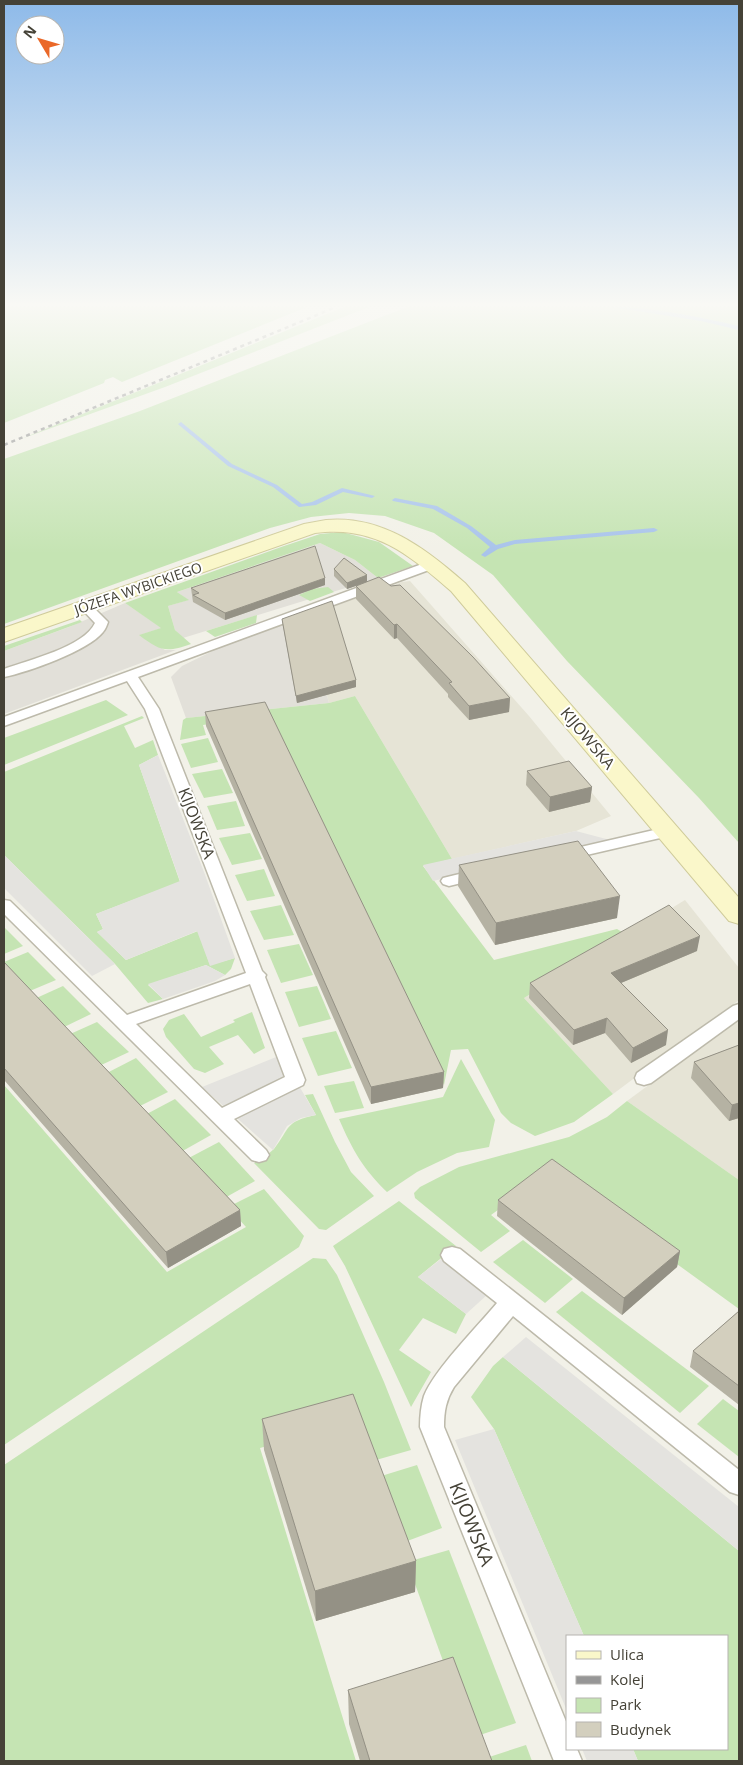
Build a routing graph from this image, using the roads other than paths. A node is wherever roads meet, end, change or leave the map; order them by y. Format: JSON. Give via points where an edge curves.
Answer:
{"nodes":[{"id":1,"x":272,"y":540,"type":"joint"},
{"id":2,"x":433,"y":564,"type":"junction"},
{"id":3,"x":85,"y":606,"type":"junction"},
{"id":4,"x":4,"y":635,"type":"edge"},
{"id":5,"x":4,"y":673,"type":"edge"},
{"id":6,"x":130,"y":675,"type":"junction"},
{"id":7,"x":4,"y":722,"type":"edge"},
{"id":8,"x":667,"y":832,"type":"junction"},
{"id":9,"x":554,"y":858,"type":"edge"},
{"id":10,"x":497,"y":870,"type":"edge"},
{"id":11,"x":449,"y":882,"type":"dead end"},
{"id":12,"x":4,"y":905,"type":"edge"},
{"id":13,"x":739,"y":915,"type":"edge"},
{"id":14,"x":257,"y":975,"type":"junction"},
{"id":15,"x":739,"y":1010,"type":"edge"},
{"id":16,"x":124,"y":1022,"type":"junction"},
{"id":17,"x":644,"y":1078,"type":"dead end"},
{"id":18,"x":220,"y":1117,"type":"junction"},
{"id":19,"x":259,"y":1155,"type":"dead end"},
{"id":20,"x":452,"y":1255,"type":"dead end"},
{"id":21,"x":511,"y":1302,"type":"junction"},
{"id":22,"x":739,"y":1484,"type":"edge"},
{"id":23,"x":568,"y":1761,"type":"edge"}],
"edges":[{"from":1,"to":2,"type":"street","name":"KIJOWSKA","via":[[310,528],[353,526],[386,536]]},
{"from":1,"to":3,"type":"street","name":"JÓZEFA WYBICKIEGO"},
{"from":2,"to":6,"type":"lane"},
{"from":2,"to":8,"type":"street","name":"KIJOWSKA","via":[[458,588]]},
{"from":3,"to":4,"type":"street","name":"JÓZEFA WYBICKIEGO"},
{"from":3,"to":5,"type":"lane","via":[[102,622],[102,628],[95,635],[64,651]]},
{"from":6,"to":7,"type":"lane"},
{"from":6,"to":14,"type":"lane","name":"KIJOWSKA","via":[[152,709]]},
{"from":8,"to":9,"type":"lane"},
{"from":8,"to":13,"type":"street","name":"KIJOWSKA"},
{"from":10,"to":11,"type":"lane"},
{"from":12,"to":16,"type":"lane"},
{"from":14,"to":16,"type":"lane"},
{"from":14,"to":18,"type":"lane","name":"KIJOWSKA","via":[[296,1080]]},
{"from":15,"to":17,"type":"lane"},
{"from":16,"to":18,"type":"lane"},
{"from":18,"to":19,"type":"lane"},
{"from":20,"to":21,"type":"lane"},
{"from":21,"to":22,"type":"lane"},
{"from":21,"to":23,"type":"lane","name":"KIJOWSKA","via":[[446,1380],[436,1396],[432,1427]]}]}
